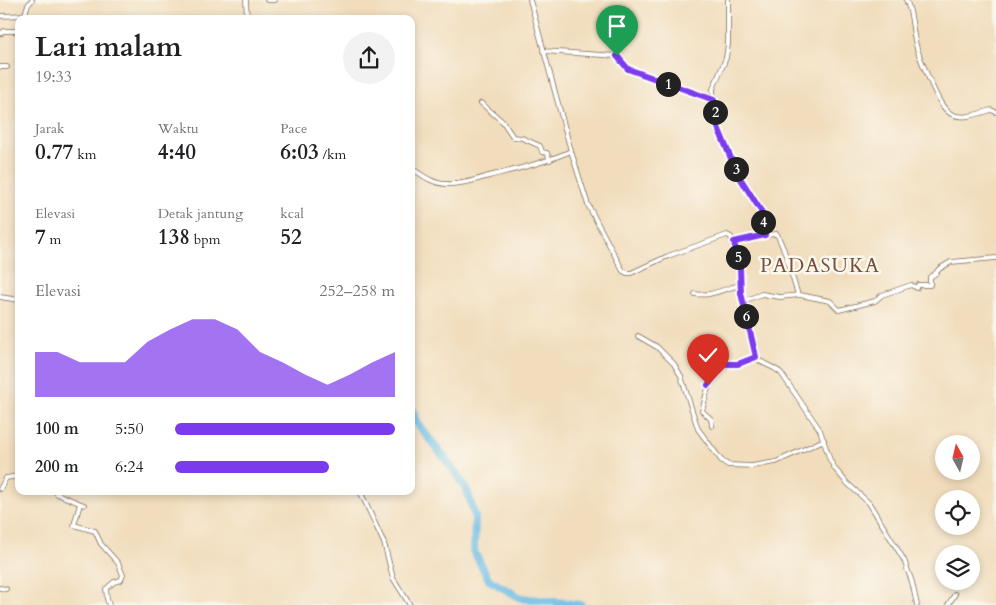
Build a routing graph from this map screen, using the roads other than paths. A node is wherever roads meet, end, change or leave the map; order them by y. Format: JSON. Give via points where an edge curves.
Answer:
{"nodes":[{"id":1,"x":32,"y":0,"type":"edge"},
{"id":2,"x":246,"y":0,"type":"edge"},
{"id":3,"x":267,"y":0,"type":"edge"},
{"id":4,"x":275,"y":0,"type":"edge"},
{"id":5,"x":530,"y":0,"type":"edge"},
{"id":6,"x":728,"y":0,"type":"edge"},
{"id":7,"x":906,"y":0,"type":"edge"},
{"id":8,"x":26,"y":15,"type":"edge"},
{"id":9,"x":247,"y":15,"type":"edge"},
{"id":10,"x":1,"y":16,"type":"edge"},
{"id":11,"x":15,"y":17,"type":"edge"},
{"id":12,"x":15,"y":31,"type":"edge"},
{"id":13,"x":0,"y":34,"type":"edge"},
{"id":14,"x":543,"y":50,"type":"junction"},
{"id":15,"x":7,"y":66,"type":"dead end"},
{"id":16,"x":0,"y":67,"type":"edge"},
{"id":17,"x":714,"y":100,"type":"junction"},
{"id":18,"x":480,"y":104,"type":"dead end"},
{"id":19,"x":996,"y":112,"type":"edge"},
{"id":20,"x":571,"y":152,"type":"junction"},
{"id":21,"x":550,"y":160,"type":"junction"},
{"id":22,"x":415,"y":170,"type":"edge"},
{"id":23,"x":765,"y":235,"type":"junction"},
{"id":24,"x":734,"y":242,"type":"junction"},
{"id":25,"x":996,"y":258,"type":"edge"},
{"id":26,"x":741,"y":285,"type":"junction"},
{"id":27,"x":695,"y":294,"type":"dead end"},
{"id":28,"x":798,"y":295,"type":"junction"},
{"id":29,"x":0,"y":296,"type":"edge"},
{"id":30,"x":15,"y":299,"type":"edge"},
{"id":31,"x":743,"y":301,"type":"junction"},
{"id":32,"x":638,"y":336,"type":"dead end"},
{"id":33,"x":756,"y":357,"type":"junction"},
{"id":34,"x":712,"y":426,"type":"dead end"},
{"id":35,"x":824,"y":440,"type":"junction"},
{"id":36,"x":15,"y":477,"type":"edge"},
{"id":37,"x":0,"y":489,"type":"edge"},
{"id":38,"x":60,"y":495,"type":"edge"},
{"id":39,"x":362,"y":495,"type":"edge"},
{"id":40,"x":0,"y":588,"type":"edge"},
{"id":41,"x":6,"y":588,"type":"dead end"},
{"id":42,"x":955,"y":594,"type":"dead end"},
{"id":43,"x":109,"y":605,"type":"edge"},
{"id":44,"x":410,"y":605,"type":"edge"},
{"id":45,"x":918,"y":605,"type":"edge"},
{"id":46,"x":948,"y":605,"type":"edge"}],
"edges":[{"from":1,"to":8,"type":"street"},
{"from":2,"to":9,"type":"street"},
{"from":3,"to":4,"type":"street"},
{"from":5,"to":14,"type":"street"},
{"from":6,"to":17,"type":"street","via":[[728,47],[713,86]]},
{"from":7,"to":19,"type":"street","via":[[916,46],[944,109],[958,116],[973,116],[991,110]]},
{"from":10,"to":11,"type":"street"},
{"from":12,"to":13,"type":"street"},
{"from":14,"to":17,"type":"street","via":[[617,56],[628,69]]},
{"from":14,"to":20,"type":"street"},
{"from":15,"to":16,"type":"street"},
{"from":17,"to":23,"type":"street","via":[[717,125],[737,173],[761,211]]},
{"from":18,"to":21,"type":"street","via":[[503,122],[514,137],[540,146]]},
{"from":20,"to":21,"type":"street"},
{"from":20,"to":24,"type":"street","via":[[588,205],[620,267],[627,273],[720,236],[729,235]]},
{"from":21,"to":22,"type":"street","via":[[447,184]]},
{"from":23,"to":24,"type":"street"},
{"from":23,"to":28,"type":"street","via":[[776,234],[779,237]]},
{"from":24,"to":26,"type":"street"},
{"from":25,"to":28,"type":"street","via":[[950,262],[930,277],[930,285],[911,285],[882,295],[875,301],[840,310],[830,301]]},
{"from":26,"to":27,"type":"street","via":[[713,294]]},
{"from":26,"to":31,"type":"street"},
{"from":28,"to":31,"type":"street","via":[[762,294]]},
{"from":29,"to":30,"type":"street"},
{"from":31,"to":33,"type":"street"},
{"from":32,"to":35,"type":"street","via":[[657,347],[674,364],[698,429],[728,465],[776,462]]},
{"from":33,"to":34,"type":"street","via":[[738,364],[724,364],[709,383],[702,411],[711,419]]},
{"from":33,"to":35,"type":"street","via":[[781,373]]},
{"from":35,"to":45,"type":"street","via":[[835,469],[869,503],[904,560]]},
{"from":36,"to":37,"type":"street","via":[[6,478]]},
{"from":38,"to":43,"type":"street","via":[[82,504],[74,523],[95,531],[101,544],[118,563],[124,577],[106,588]]},
{"from":39,"to":44,"type":"street","via":[[384,543],[393,578]]},
{"from":40,"to":41,"type":"street"},
{"from":42,"to":46,"type":"street"}]}
